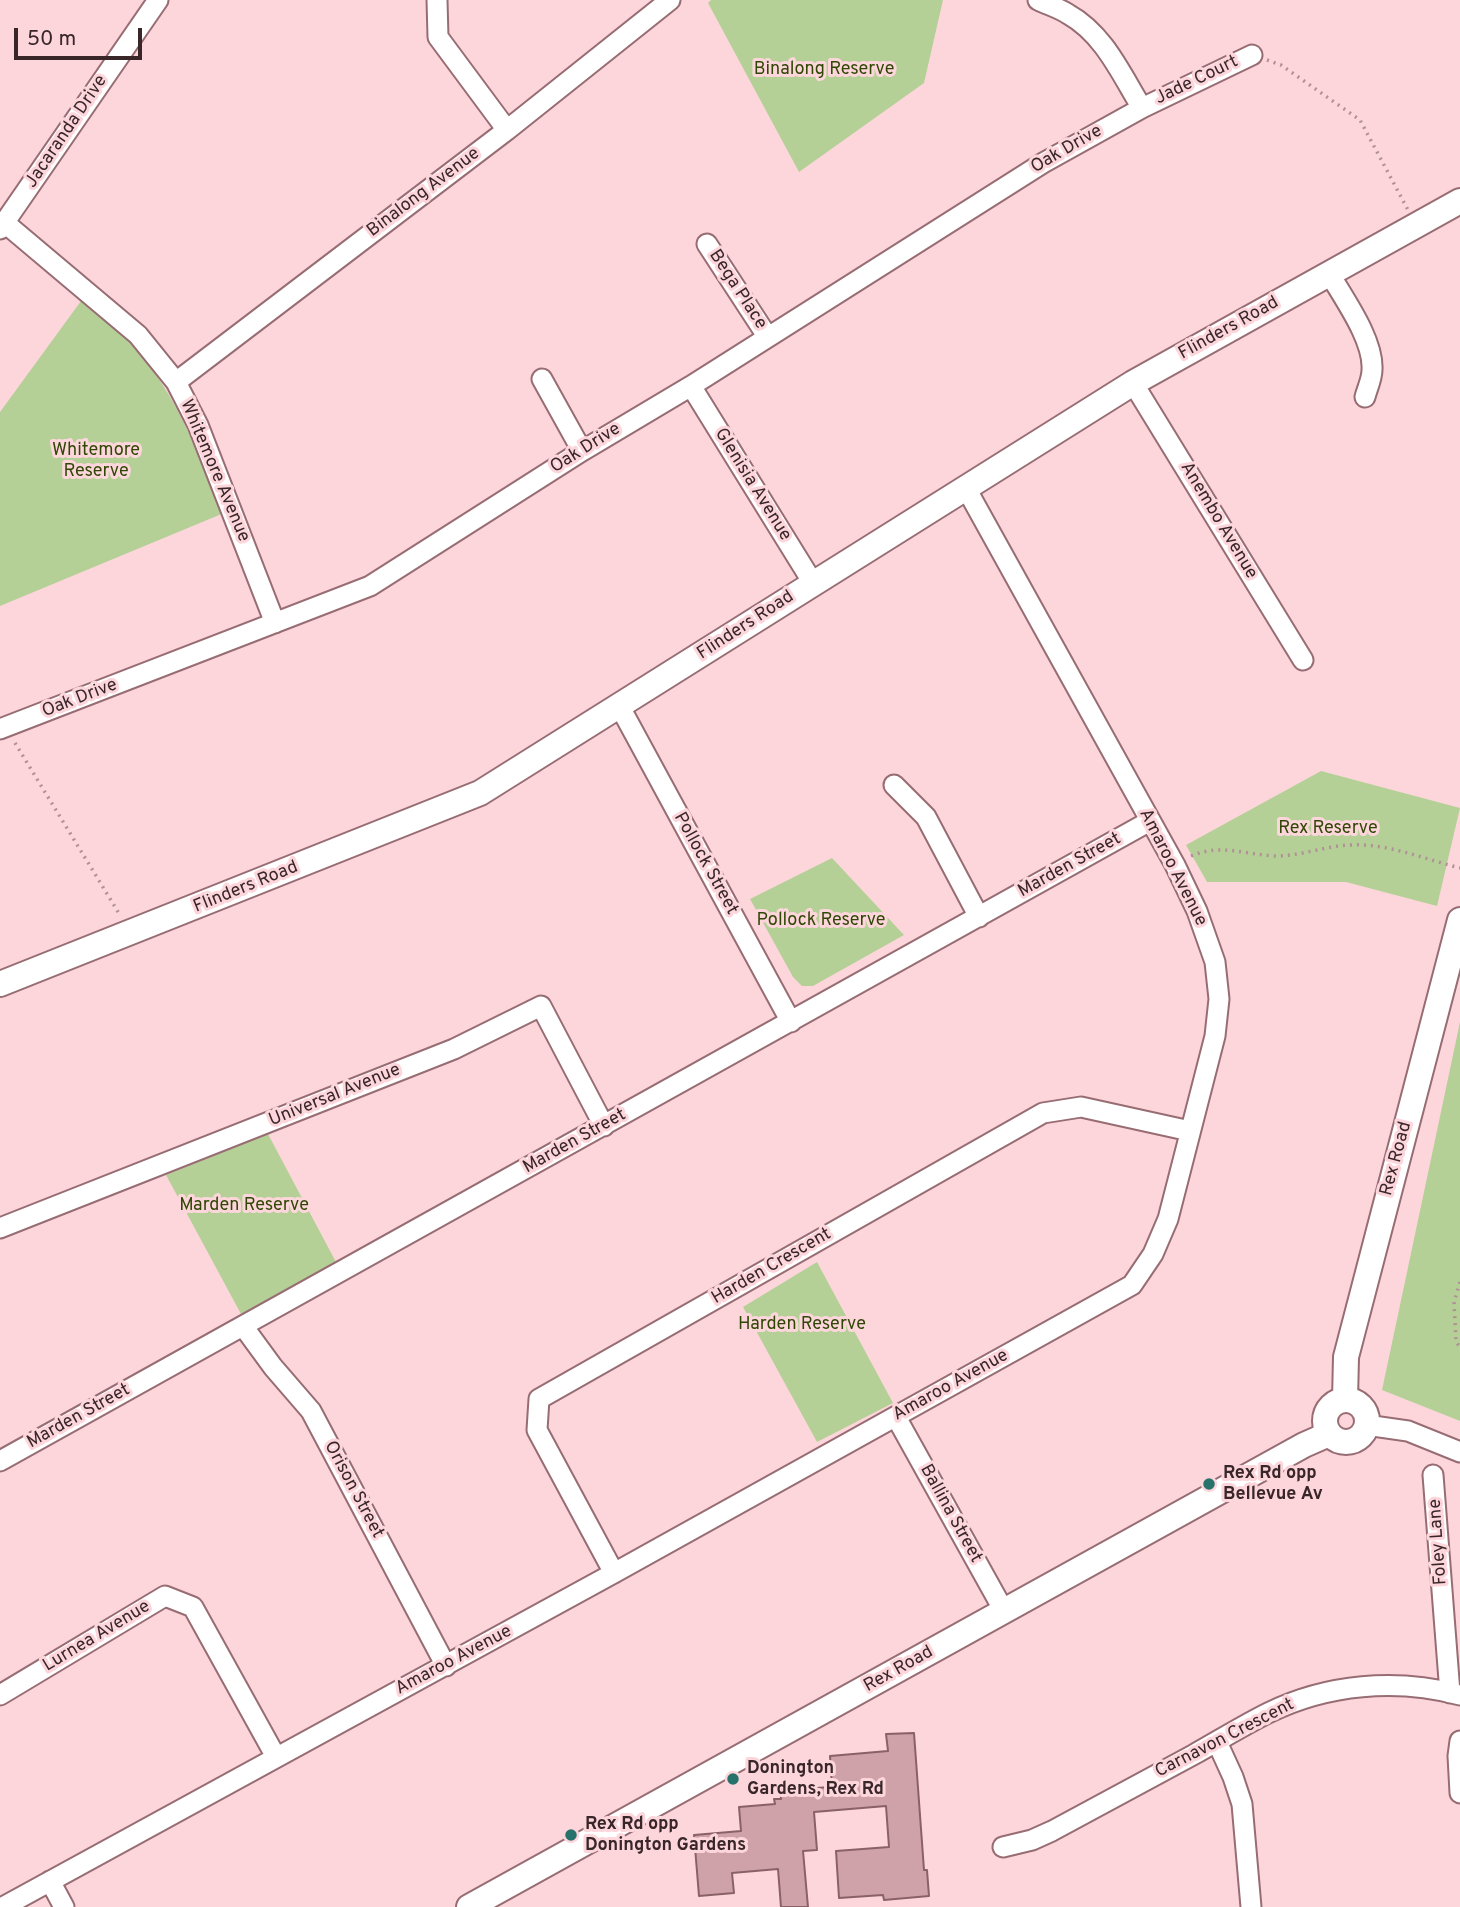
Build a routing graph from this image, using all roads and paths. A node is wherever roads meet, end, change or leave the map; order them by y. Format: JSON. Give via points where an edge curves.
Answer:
{"nodes":[{"id":1,"x":437,"y":0,"type":"edge"},
{"id":2,"x":670,"y":0,"type":"edge"},
{"id":3,"x":1038,"y":0,"type":"edge"},
{"id":4,"x":154,"y":1,"type":"edge"},
{"id":5,"x":1252,"y":55,"type":"joint"},
{"id":6,"x":1142,"y":108,"type":"junction"},
{"id":7,"x":507,"y":130,"type":"junction"},
{"id":8,"x":1460,"y":201,"type":"edge"},
{"id":9,"x":1416,"y":225,"type":"junction"},
{"id":10,"x":2,"y":226,"type":"edge"},
{"id":11,"x":707,"y":244,"type":"dead end"},
{"id":12,"x":1329,"y":273,"type":"junction"},
{"id":13,"x":766,"y":336,"type":"junction"},
{"id":14,"x":542,"y":379,"type":"dead end"},
{"id":15,"x":176,"y":382,"type":"junction"},
{"id":16,"x":1133,"y":383,"type":"junction"},
{"id":17,"x":691,"y":386,"type":"junction"},
{"id":18,"x":1364,"y":397,"type":"dead end"},
{"id":19,"x":582,"y":451,"type":"junction"},
{"id":20,"x":967,"y":489,"type":"junction"},
{"id":21,"x":813,"y":583,"type":"junction"},
{"id":22,"x":275,"y":623,"type":"junction"},
{"id":23,"x":1303,"y":660,"type":"dead end"},
{"id":24,"x":620,"y":707,"type":"junction"},
{"id":25,"x":6,"y":734,"type":"edge"},
{"id":26,"x":894,"y":785,"type":"dead end"},
{"id":27,"x":1150,"y":821,"type":"junction"},
{"id":28,"x":1183,"y":860,"type":"dead end"},
{"id":29,"x":1458,"y":867,"type":"edge"},
{"id":30,"x":979,"y":917,"type":"junction"},
{"id":31,"x":122,"y":918,"type":"dead end"},
{"id":32,"x":1460,"y":920,"type":"edge"},
{"id":33,"x":0,"y":984,"type":"edge"},
{"id":34,"x":791,"y":1022,"type":"junction"},
{"id":35,"x":604,"y":1126,"type":"junction"},
{"id":36,"x":1190,"y":1131,"type":"junction"},
{"id":37,"x":0,"y":1228,"type":"edge"},
{"id":38,"x":1460,"y":1282,"type":"edge"},
{"id":39,"x":243,"y":1326,"type":"junction"},
{"id":40,"x":1460,"y":1347,"type":"edge"},
{"id":41,"x":1345,"y":1400,"type":"junction"},
{"id":42,"x":896,"y":1417,"type":"junction"},
{"id":43,"x":1366,"y":1425,"type":"junction"},
{"id":44,"x":1329,"y":1434,"type":"junction"},
{"id":45,"x":1460,"y":1452,"type":"edge"},
{"id":46,"x":0,"y":1461,"type":"edge"},
{"id":47,"x":1433,"y":1475,"type":"dead end"},
{"id":48,"x":614,"y":1573,"type":"junction"},
{"id":49,"x":1004,"y":1611,"type":"junction"},
{"id":50,"x":446,"y":1666,"type":"junction"},
{"id":51,"x":1455,"y":1694,"type":"edge"},
{"id":52,"x":0,"y":1695,"type":"edge"},
{"id":53,"x":1460,"y":1741,"type":"edge"},
{"id":54,"x":1217,"y":1742,"type":"junction"},
{"id":55,"x":276,"y":1757,"type":"junction"},
{"id":56,"x":1460,"y":1793,"type":"edge"},
{"id":57,"x":1003,"y":1847,"type":"dead end"},
{"id":58,"x":50,"y":1881,"type":"junction"},
{"id":59,"x":3,"y":1907,"type":"edge"},
{"id":60,"x":64,"y":1907,"type":"edge"},
{"id":61,"x":469,"y":1907,"type":"edge"},
{"id":62,"x":1251,"y":1907,"type":"edge"}],
"edges":[{"from":1,"to":7,"type":"street","via":[[438,37]]},
{"from":2,"to":7,"type":"street","name":"Binalong Avenue"},
{"from":3,"to":6,"type":"street","via":[[1069,14],[1092,32]]},
{"from":4,"to":10,"type":"street","name":"Jacaranda Drive"},
{"from":5,"to":6,"type":"street","name":"Jade Court"},
{"from":5,"to":9,"type":"path","via":[[1281,65],[1360,120]]},
{"from":6,"to":13,"type":"street","name":"Oak Drive","via":[[1043,163]]},
{"from":7,"to":15,"type":"street","name":"Binalong Avenue"},
{"from":8,"to":9,"type":"street","name":"Flinders Road"},
{"from":9,"to":12,"type":"street","name":"Flinders Road"},
{"from":10,"to":15,"type":"street","name":"Whitemore Avenue","via":[[138,335]]},
{"from":11,"to":13,"type":"street","name":"Bega Place"},
{"from":12,"to":16,"type":"street","name":"Flinders Road"},
{"from":12,"to":18,"type":"street","via":[[1364,335],[1371,357],[1373,372]]},
{"from":13,"to":17,"type":"street","name":"Oak Drive"},
{"from":14,"to":19,"type":"street"},
{"from":15,"to":22,"type":"street","name":"Whitemore Avenue","via":[[198,425]]},
{"from":16,"to":20,"type":"street","name":"Flinders Road"},
{"from":16,"to":23,"type":"street","name":"Anembo Avenue"},
{"from":17,"to":19,"type":"street","name":"Oak Drive"},
{"from":17,"to":21,"type":"street","name":"Glenisia Avenue"},
{"from":19,"to":22,"type":"street","name":"Oak Drive","via":[[370,586]]},
{"from":20,"to":21,"type":"street","name":"Flinders Road"},
{"from":20,"to":27,"type":"street","name":"Amaroo Avenue"},
{"from":21,"to":24,"type":"street","name":"Flinders Road"},
{"from":22,"to":25,"type":"street","name":"Oak Drive"},
{"from":24,"to":33,"type":"street","name":"Flinders Road","via":[[480,793]]},
{"from":24,"to":34,"type":"street","name":"Pollock Street"},
{"from":25,"to":31,"type":"path"},
{"from":26,"to":30,"type":"street","via":[[926,817]]},
{"from":27,"to":30,"type":"street","name":"Marden Street"},
{"from":27,"to":36,"type":"street","name":"Amaroo Avenue","via":[[1197,911],[1215,962],[1219,999],[1215,1036]]},
{"from":28,"to":29,"type":"path","via":[[1217,850],[1289,856],[1370,845]]},
{"from":30,"to":34,"type":"street","name":"Marden Street"},
{"from":32,"to":41,"type":"street","name":"Rex Road","via":[[1346,1357]]},
{"from":34,"to":35,"type":"street","name":"Marden Street"},
{"from":35,"to":37,"type":"street","name":"Universal Avenue","via":[[541,1006],[454,1049]]},
{"from":35,"to":39,"type":"street","name":"Marden Street"},
{"from":36,"to":42,"type":"street","name":"Amaroo Avenue","via":[[1168,1219],[1153,1254],[1132,1284]]},
{"from":36,"to":48,"type":"street","name":"Harden Crescent","via":[[1081,1107],[1043,1113],[539,1399],[537,1430]]},
{"from":38,"to":40,"type":"path","via":[[1454,1302]]},
{"from":39,"to":46,"type":"street","name":"Marden Street"},
{"from":39,"to":50,"type":"street","name":"Orison Street","via":[[312,1410]]},
{"from":41,"to":43,"type":"street","via":[[1362,1407]]},
{"from":41,"to":44,"type":"street","via":[[1328,1409],[1324,1422]]},
{"from":42,"to":48,"type":"street","name":"Amaroo Avenue"},
{"from":42,"to":49,"type":"street","name":"Ballina Street"},
{"from":43,"to":44,"type":"street","via":[[1360,1436],[1348,1442]]},
{"from":43,"to":45,"type":"street","via":[[1408,1431]]},
{"from":44,"to":49,"type":"street","name":"Rex Road"},
{"from":47,"to":51,"type":"street","name":"Foley Lane"},
{"from":48,"to":50,"type":"street","name":"Amaroo Avenue"},
{"from":49,"to":61,"type":"street","name":"Rex Road"},
{"from":50,"to":55,"type":"street","name":"Amaroo Avenue"},
{"from":51,"to":54,"type":"street","name":"Carnavon Crescent","via":[[1405,1686],[1337,1690],[1289,1704]]},
{"from":52,"to":55,"type":"street","name":"Lurnea Avenue","via":[[165,1596],[193,1607]]},
{"from":53,"to":56,"type":"street"},
{"from":54,"to":57,"type":"street","name":"Carnavon Crescent","via":[[1052,1831]]},
{"from":54,"to":62,"type":"street","via":[[1242,1804]]},
{"from":55,"to":58,"type":"street","name":"Amaroo Avenue"},
{"from":58,"to":59,"type":"street","name":"Amaroo Avenue"},
{"from":58,"to":60,"type":"street"}]}
